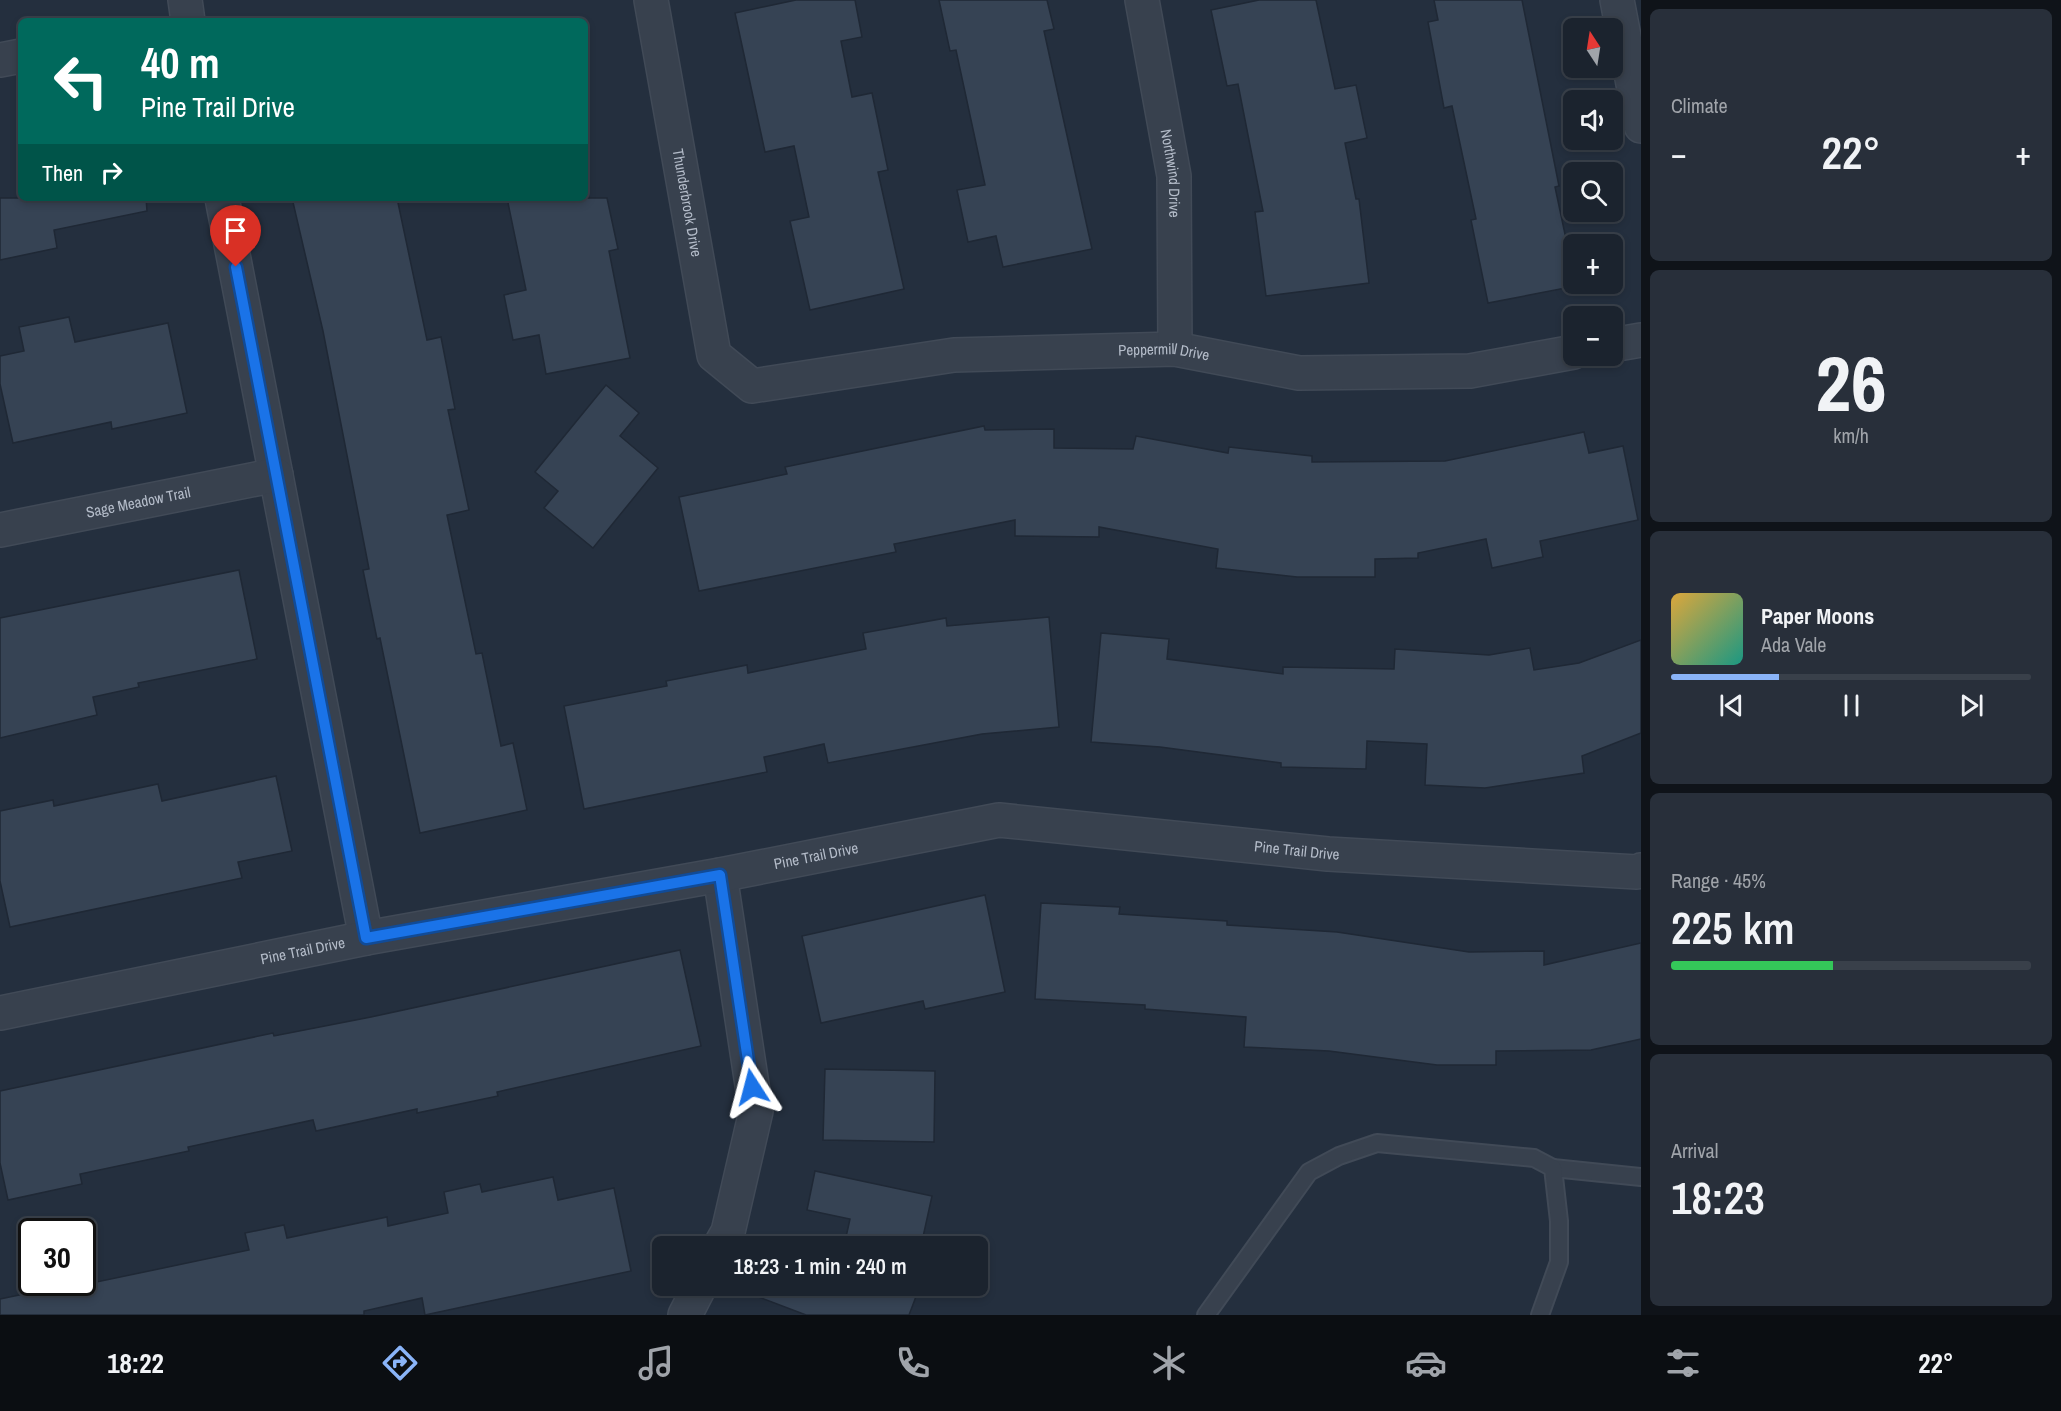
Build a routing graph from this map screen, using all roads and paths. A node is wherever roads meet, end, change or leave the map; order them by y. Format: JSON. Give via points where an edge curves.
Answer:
{"nodes":[{"id":1,"x":184,"y":0,"type":"edge"},
{"id":2,"x":651,"y":0,"type":"edge"},
{"id":3,"x":1142,"y":0,"type":"edge"},
{"id":4,"x":1617,"y":0,"type":"edge"},
{"id":5,"x":187,"y":18,"type":"edge"},
{"id":6,"x":18,"y":57,"type":"edge"},
{"id":7,"x":0,"y":60,"type":"edge"},
{"id":8,"x":1641,"y":126,"type":"edge"},
{"id":9,"x":223,"y":201,"type":"edge"},
{"id":10,"x":1641,"y":340,"type":"edge"},
{"id":11,"x":1623,"y":343,"type":"edge"},
{"id":12,"x":1175,"y":349,"type":"junction"},
{"id":13,"x":1563,"y":354,"type":"edge"},
{"id":14,"x":752,"y":386,"type":"joint"},
{"id":15,"x":276,"y":475,"type":"junction"},
{"id":16,"x":0,"y":530,"type":"edge"},
{"id":17,"x":1641,"y":870,"type":"edge"},
{"id":18,"x":720,"y":875,"type":"junction"},
{"id":19,"x":366,"y":938,"type":"junction"},
{"id":20,"x":0,"y":1013,"type":"edge"},
{"id":21,"x":1552,"y":1168,"type":"junction"},
{"id":22,"x":1641,"y":1177,"type":"edge"},
{"id":23,"x":726,"y":1236,"type":"edge"},
{"id":24,"x":695,"y":1296,"type":"edge"},
{"id":25,"x":685,"y":1315,"type":"edge"},
{"id":26,"x":1206,"y":1315,"type":"edge"},
{"id":27,"x":1540,"y":1315,"type":"edge"}],
"edges":[{"from":1,"to":5,"type":"street"},
{"from":2,"to":14,"type":"street","name":"Thunderbrook Drive","via":[[714,356]]},
{"from":3,"to":12,"type":"street","name":"Northwind Drive","via":[[1174,176]]},
{"from":4,"to":8,"type":"street"},
{"from":6,"to":7,"type":"street"},
{"from":9,"to":15,"type":"street"},
{"from":10,"to":11,"type":"street"},
{"from":12,"to":13,"type":"street","name":"Peppermill Drive","via":[[1299,373],[1470,371]]},
{"from":12,"to":14,"type":"street","name":"Peppermill Drive","via":[[954,356]]},
{"from":15,"to":16,"type":"street","name":"Sage Meadow Trail"},
{"from":15,"to":19,"type":"street"},
{"from":17,"to":18,"type":"street","name":"Pine Trail Drive","via":[[1328,854],[999,820]]},
{"from":18,"to":19,"type":"street","name":"Pine Trail Drive"},
{"from":18,"to":23,"type":"street","via":[[756,1111]]},
{"from":19,"to":20,"type":"street","name":"Pine Trail Drive"},
{"from":21,"to":22,"type":"lane"},
{"from":21,"to":26,"type":"lane","via":[[1534,1158],[1377,1143],[1339,1156],[1309,1172]]},
{"from":21,"to":27,"type":"lane","via":[[1559,1221],[1559,1262]]},
{"from":24,"to":25,"type":"street"}]}
